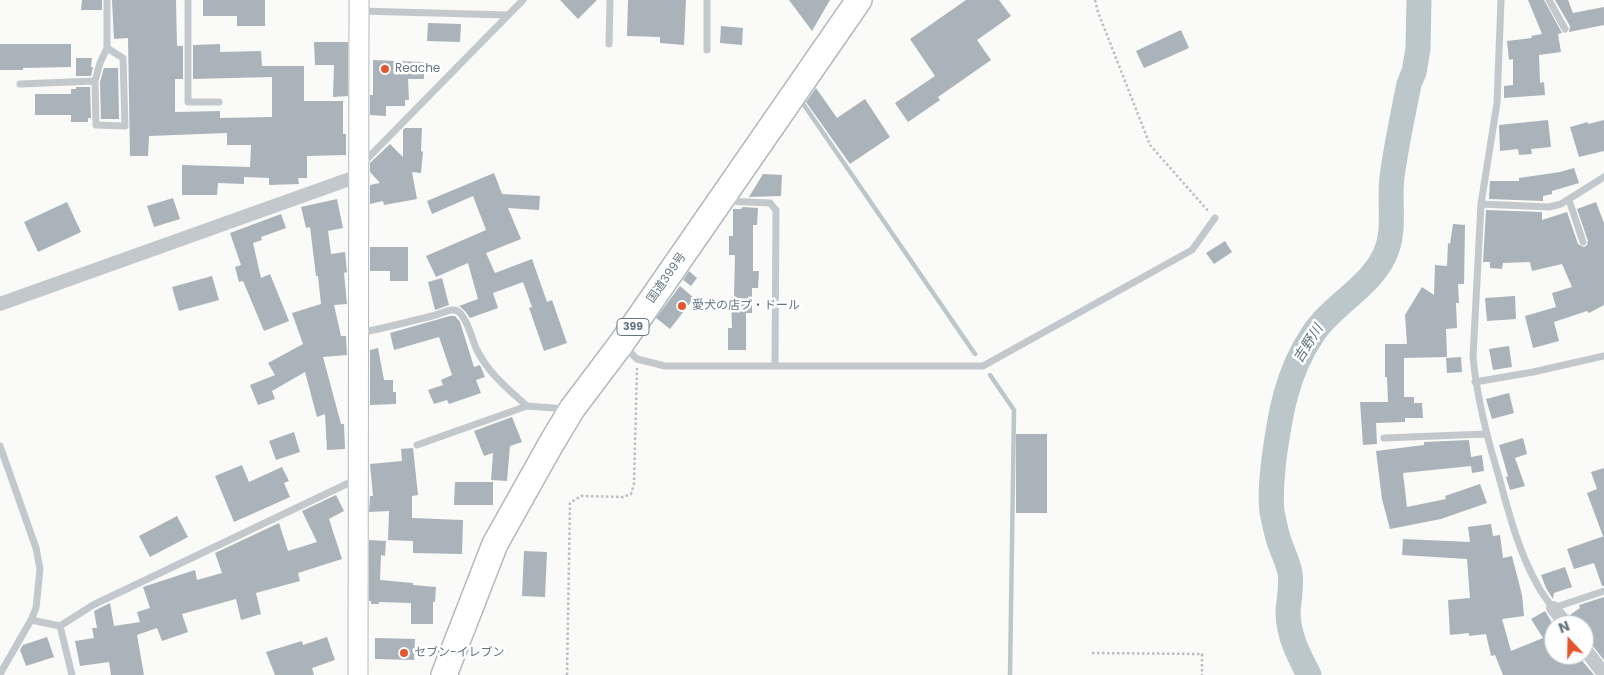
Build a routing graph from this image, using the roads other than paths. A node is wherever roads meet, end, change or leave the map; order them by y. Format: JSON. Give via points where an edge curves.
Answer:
{"nodes":[{"id":1,"x":108,"y":0,"type":"edge"},
{"id":2,"x":188,"y":0,"type":"edge"},
{"id":3,"x":523,"y":0,"type":"edge"},
{"id":4,"x":610,"y":0,"type":"edge"},
{"id":5,"x":707,"y":0,"type":"edge"},
{"id":6,"x":859,"y":0,"type":"edge"},
{"id":7,"x":1501,"y":0,"type":"edge"},
{"id":8,"x":1550,"y":0,"type":"edge"},
{"id":9,"x":359,"y":6,"type":"edge"},
{"id":10,"x":508,"y":15,"type":"junction"},
{"id":11,"x":1565,"y":29,"type":"dead end"},
{"id":12,"x":610,"y":44,"type":"dead end"},
{"id":13,"x":107,"y":48,"type":"junction"},
{"id":14,"x":707,"y":50,"type":"dead end"},
{"id":15,"x":95,"y":81,"type":"junction"},
{"id":16,"x":20,"y":84,"type":"dead end"},
{"id":17,"x":219,"y":102,"type":"dead end"},
{"id":18,"x":358,"y":172,"type":"junction"},
{"id":19,"x":1604,"y":177,"type":"edge"},
{"id":20,"x":1569,"y":200,"type":"junction"},
{"id":21,"x":720,"y":201,"type":"junction"},
{"id":22,"x":1481,"y":204,"type":"junction"},
{"id":23,"x":1215,"y":218,"type":"road end"},
{"id":24,"x":1583,"y":242,"type":"dead end"},
{"id":25,"x":0,"y":304,"type":"edge"},
{"id":26,"x":358,"y":334,"type":"junction"},
{"id":27,"x":629,"y":352,"type":"junction"},
{"id":28,"x":1604,"y":356,"type":"edge"},
{"id":29,"x":774,"y":366,"type":"junction"},
{"id":30,"x":1475,"y":382,"type":"junction"},
{"id":31,"x":527,"y":406,"type":"junction"},
{"id":32,"x":572,"y":409,"type":"junction"},
{"id":33,"x":1486,"y":434,"type":"junction"},
{"id":34,"x":1384,"y":438,"type":"dead end"},
{"id":35,"x":417,"y":445,"type":"dead end"},
{"id":36,"x":0,"y":446,"type":"edge"},
{"id":37,"x":357,"y":478,"type":"junction"},
{"id":38,"x":1604,"y":591,"type":"edge"},
{"id":39,"x":1554,"y":608,"type":"junction"},
{"id":40,"x":1559,"y":615,"type":"edge"},
{"id":41,"x":31,"y":620,"type":"junction"},
{"id":42,"x":60,"y":626,"type":"junction"},
{"id":43,"x":1594,"y":661,"type":"edge"},
{"id":44,"x":0,"y":674,"type":"edge"},
{"id":45,"x":1604,"y":674,"type":"edge"},
{"id":46,"x":72,"y":675,"type":"edge"},
{"id":47,"x":358,"y":675,"type":"edge"},
{"id":48,"x":444,"y":675,"type":"edge"}],
"edges":[{"from":1,"to":13,"type":"lane"},
{"from":2,"to":17,"type":"lane","via":[[188,102]]},
{"from":3,"to":10,"type":"lane"},
{"from":4,"to":12,"type":"lane"},
{"from":5,"to":14,"type":"lane"},
{"from":6,"to":21,"type":"highway","name":"国道399号","number":"399"},
{"from":7,"to":22,"type":"lane","via":[[1497,103]]},
{"from":8,"to":11,"type":"lane"},
{"from":9,"to":10,"type":"lane"},
{"from":9,"to":18,"type":"street"},
{"from":10,"to":18,"type":"lane"},
{"from":13,"to":15,"type":"lane"},
{"from":13,"to":15,"type":"lane","via":[[123,58],[125,126],[96,126]]},
{"from":15,"to":16,"type":"lane"},
{"from":18,"to":25,"type":"street"},
{"from":18,"to":26,"type":"street"},
{"from":19,"to":20,"type":"lane"},
{"from":20,"to":22,"type":"lane","via":[[1549,207]]},
{"from":20,"to":24,"type":"lane"},
{"from":21,"to":27,"type":"highway","name":"国道399号","number":"399"},
{"from":21,"to":29,"type":"lane","via":[[770,204],[776,210]]},
{"from":22,"to":30,"type":"lane","via":[[1472,357]]},
{"from":23,"to":29,"type":"lane","via":[[1192,250],[983,366]]},
{"from":26,"to":31,"type":"lane","via":[[459,311],[486,366]]},
{"from":26,"to":37,"type":"street"},
{"from":27,"to":29,"type":"lane","via":[[665,366]]},
{"from":27,"to":32,"type":"highway","name":"国道399号","number":"399"},
{"from":28,"to":30,"type":"lane"},
{"from":30,"to":33,"type":"lane"},
{"from":31,"to":32,"type":"lane"},
{"from":31,"to":35,"type":"lane"},
{"from":32,"to":48,"type":"highway","name":"国道399号","number":"399","via":[[495,544]]},
{"from":33,"to":34,"type":"lane"},
{"from":33,"to":39,"type":"lane","via":[[1521,548],[1538,587]]},
{"from":36,"to":41,"type":"lane","via":[[36,548],[40,570],[36,608]]},
{"from":37,"to":42,"type":"lane","via":[[93,605]]},
{"from":37,"to":47,"type":"street"},
{"from":38,"to":39,"type":"lane"},
{"from":39,"to":40,"type":"street"},
{"from":41,"to":42,"type":"lane"},
{"from":41,"to":44,"type":"lane"},
{"from":42,"to":46,"type":"lane"},
{"from":43,"to":45,"type":"street"}]}
